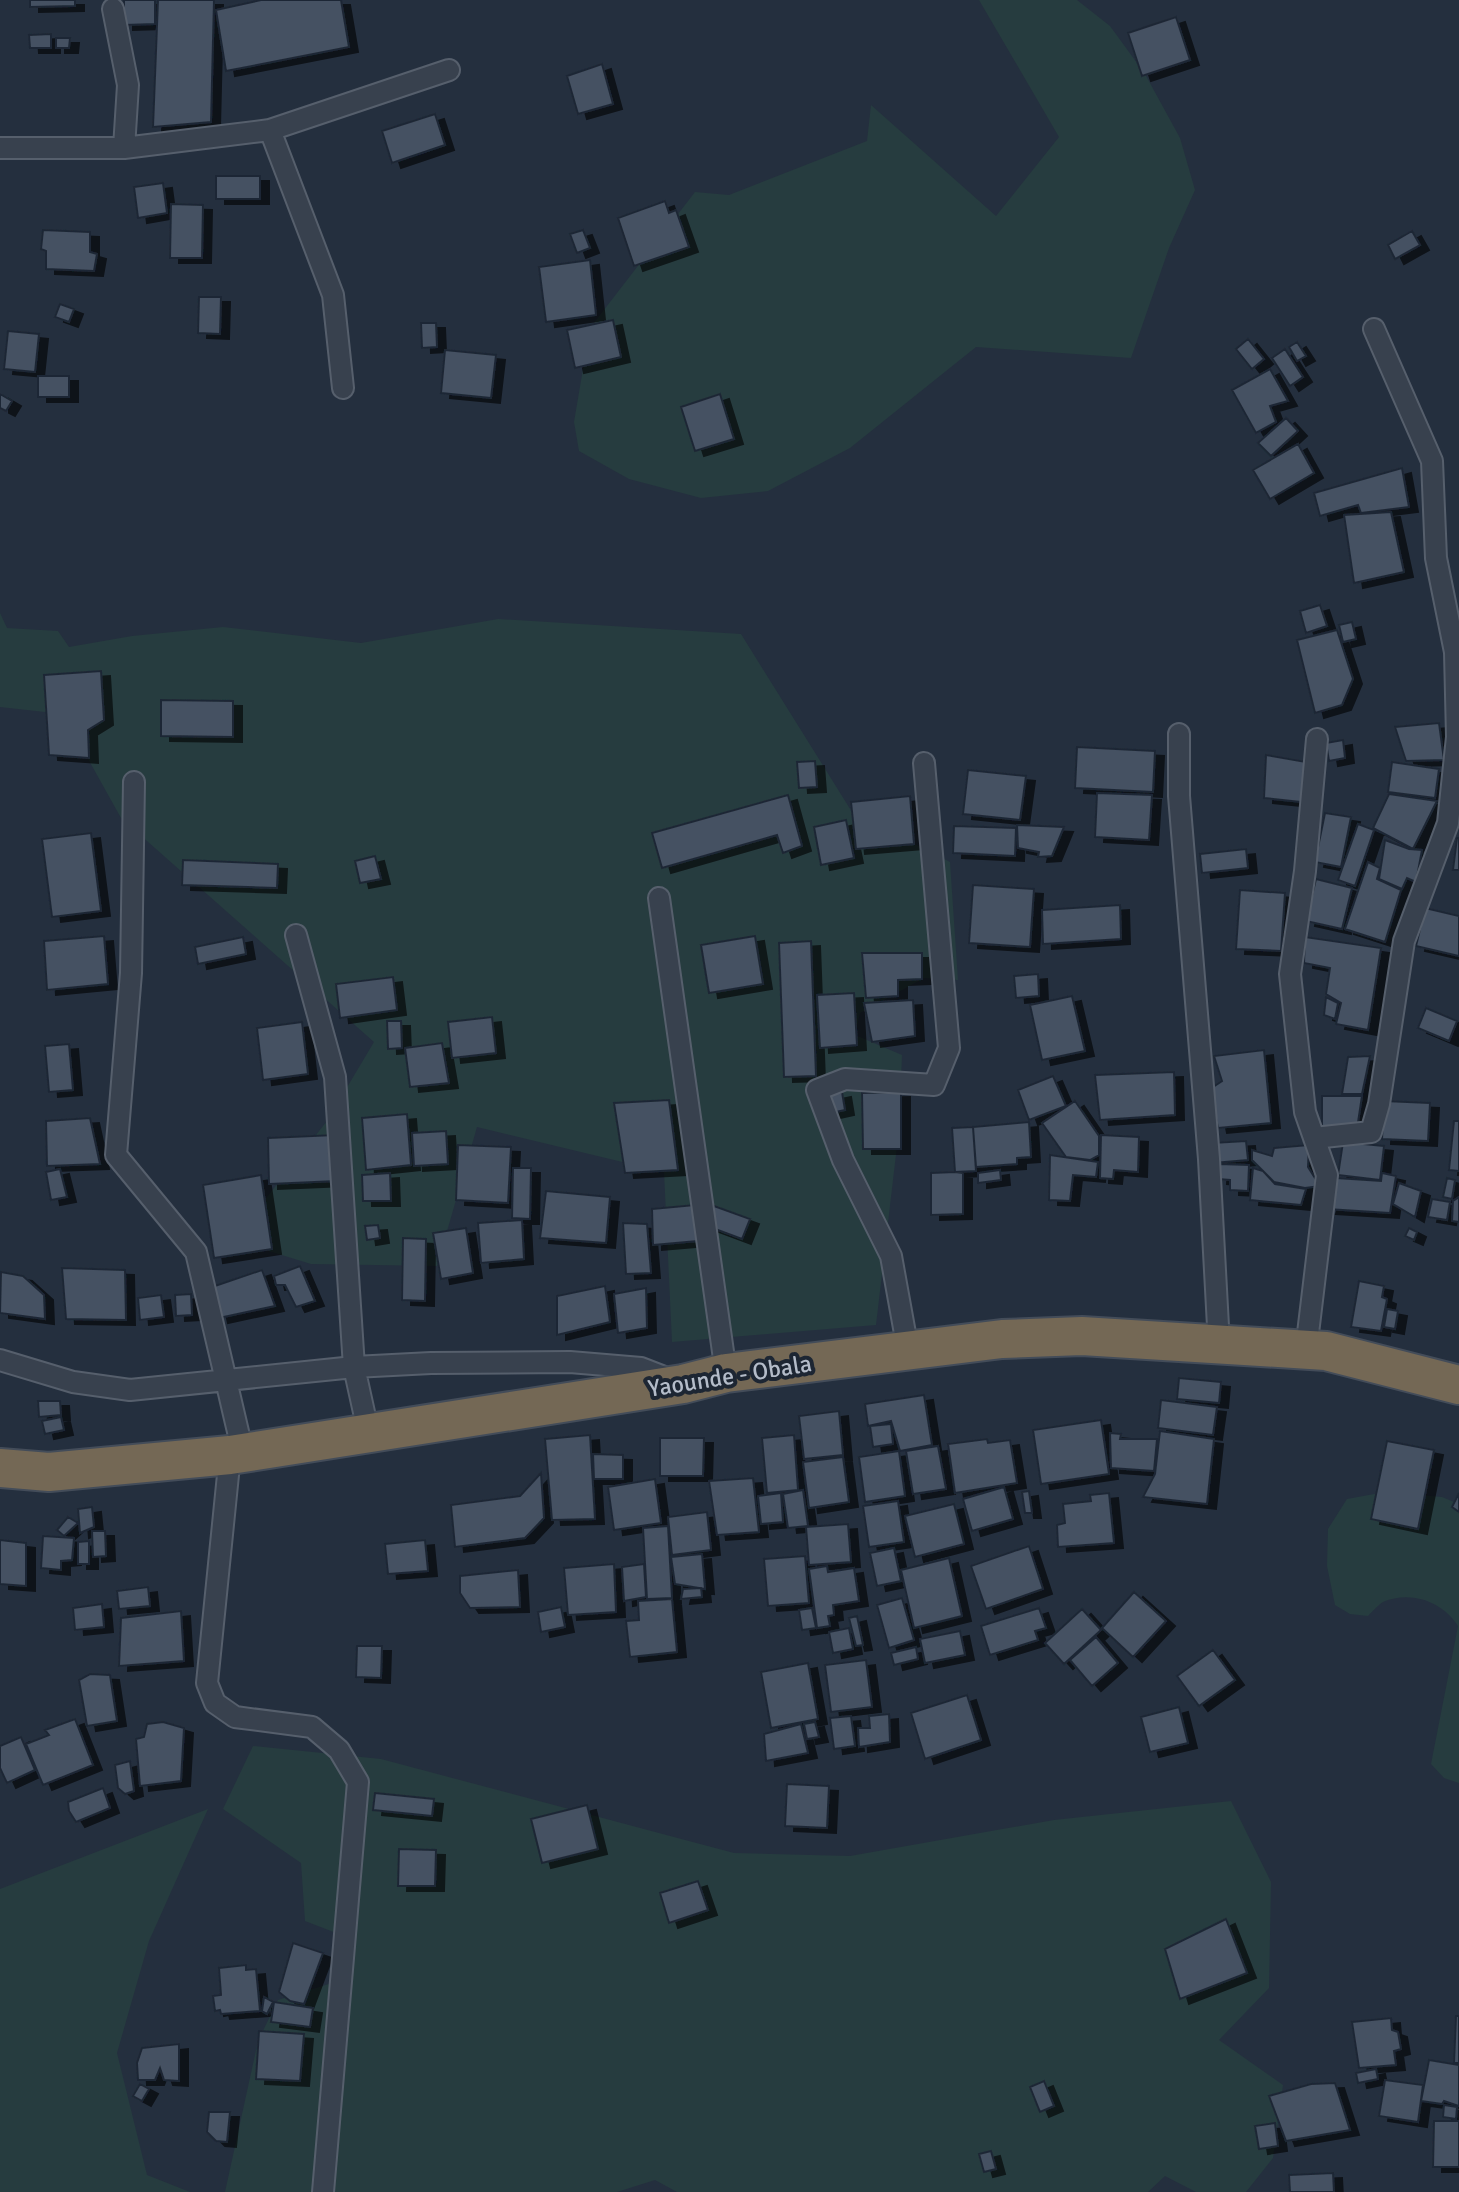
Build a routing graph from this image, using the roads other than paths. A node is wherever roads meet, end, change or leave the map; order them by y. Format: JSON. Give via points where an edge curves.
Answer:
{"nodes":[{"id":1,"x":113,"y":9,"type":"dead end"},
{"id":2,"x":449,"y":70,"type":"dead end"},
{"id":3,"x":270,"y":130,"type":"junction"},
{"id":4,"x":0,"y":148,"type":"edge"},
{"id":5,"x":124,"y":148,"type":"junction"},
{"id":6,"x":1374,"y":329,"type":"dead end"},
{"id":7,"x":343,"y":388,"type":"dead end"},
{"id":8,"x":1179,"y":734,"type":"dead end"},
{"id":9,"x":1317,"y":739,"type":"dead end"},
{"id":10,"x":924,"y":763,"type":"dead end"},
{"id":11,"x":134,"y":782,"type":"dead end"},
{"id":12,"x":659,"y":898,"type":"dead end"},
{"id":13,"x":296,"y":935,"type":"dead end"},
{"id":14,"x":1314,"y":1138,"type":"junction"},
{"id":15,"x":1219,"y":1345,"type":"junction"},
{"id":16,"x":908,"y":1350,"type":"junction"},
{"id":17,"x":1306,"y":1350,"type":"junction"},
{"id":18,"x":0,"y":1360,"type":"edge"},
{"id":19,"x":354,"y":1367,"type":"junction"},
{"id":20,"x":726,"y":1373,"type":"junction"},
{"id":21,"x":226,"y":1382,"type":"junction"},
{"id":22,"x":683,"y":1384,"type":"junction"},
{"id":23,"x":1459,"y":1385,"type":"edge"},
{"id":24,"x":369,"y":1435,"type":"junction"},
{"id":25,"x":236,"y":1454,"type":"junction"},
{"id":26,"x":9,"y":1474,"type":"edge"},
{"id":27,"x":323,"y":2192,"type":"edge"}],
"edges":[{"from":1,"to":5,"type":"street","via":[[128,85]]},
{"from":2,"to":3,"type":"street"},
{"from":3,"to":5,"type":"street"},
{"from":3,"to":7,"type":"street","via":[[333,295]]},
{"from":4,"to":5,"type":"street"},
{"from":6,"to":14,"type":"street","via":[[1432,461],[1436,558],[1455,652],[1457,737],[1448,823],[1404,941],[1371,1132]]},
{"from":8,"to":15,"type":"street","via":[[1179,796]]},
{"from":9,"to":14,"type":"street","via":[[1290,974],[1305,1112]]},
{"from":10,"to":16,"type":"street","via":[[949,1048],[934,1085],[845,1079],[817,1090],[843,1160],[891,1256]]},
{"from":11,"to":21,"type":"street","via":[[131,973],[116,1155],[196,1252]]},
{"from":12,"to":20,"type":"street"},
{"from":13,"to":19,"type":"street","via":[[335,1077]]},
{"from":14,"to":17,"type":"street","via":[[1327,1175]]},
{"from":15,"to":16,"type":"highway","name":"Yaounde - Obala","via":[[1082,1336]]},
{"from":15,"to":17,"type":"highway","name":"Yaounde - Obala"},
{"from":16,"to":20,"type":"highway","name":"Yaounde - Obala"},
{"from":17,"to":23,"type":"highway","name":"Yaounde - Obala"},
{"from":18,"to":21,"type":"street","via":[[73,1382],[130,1390]]},
{"from":19,"to":21,"type":"street"},
{"from":19,"to":22,"type":"street","via":[[570,1362],[641,1368]]},
{"from":19,"to":24,"type":"street"},
{"from":20,"to":22,"type":"highway","name":"Yaounde - Obala"},
{"from":21,"to":25,"type":"street"},
{"from":22,"to":24,"type":"highway","name":"Yaounde - Obala"},
{"from":24,"to":25,"type":"highway","name":"Yaounde - Obala"},
{"from":25,"to":26,"type":"highway","name":"Yaounde - Obala"},
{"from":25,"to":27,"type":"street","via":[[207,1683],[215,1703],[235,1717],[312,1727],[339,1750],[358,1782]]}]}
